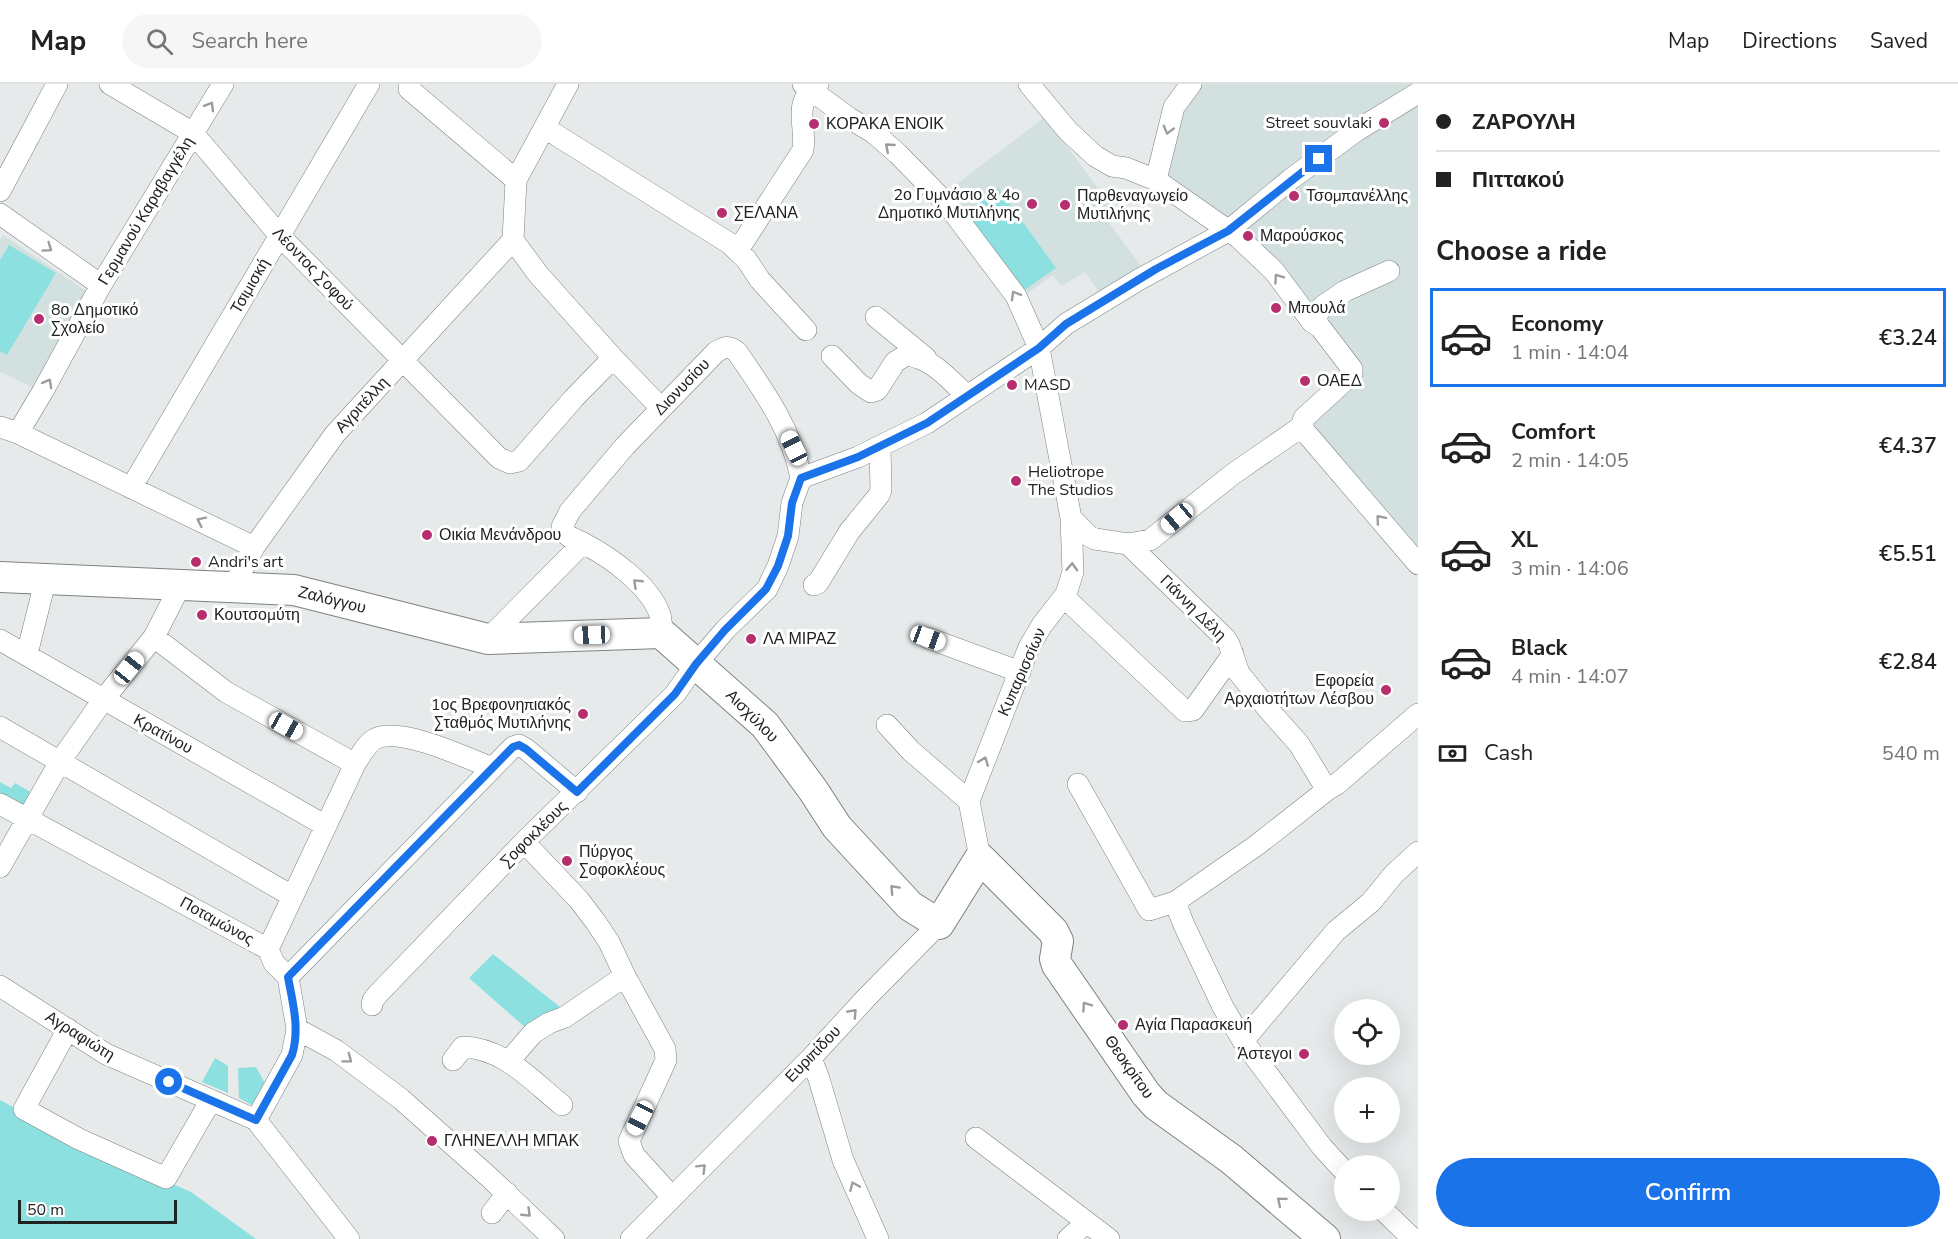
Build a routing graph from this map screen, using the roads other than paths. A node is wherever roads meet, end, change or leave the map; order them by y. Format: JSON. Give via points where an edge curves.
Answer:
{"nodes":[{"id":1,"x":57,"y":84,"type":"edge"},
{"id":2,"x":110,"y":84,"type":"edge"},
{"id":3,"x":223,"y":84,"type":"edge"},
{"id":4,"x":369,"y":84,"type":"edge"},
{"id":5,"x":410,"y":84,"type":"edge"},
{"id":6,"x":568,"y":84,"type":"edge"},
{"id":7,"x":1029,"y":84,"type":"edge"},
{"id":8,"x":1191,"y":84,"type":"edge"},
{"id":9,"x":810,"y":86,"type":"edge"},
{"id":10,"x":1418,"y":93,"type":"edge"},
{"id":11,"x":544,"y":128,"type":"junction"},
{"id":12,"x":194,"y":133,"type":"junction"},
{"id":13,"x":516,"y":180,"type":"junction"},
{"id":14,"x":1155,"y":180,"type":"junction"},
{"id":15,"x":0,"y":191,"type":"edge"},
{"id":16,"x":0,"y":214,"type":"edge"},
{"id":17,"x":1228,"y":231,"type":"junction"},
{"id":18,"x":280,"y":236,"type":"junction"},
{"id":19,"x":513,"y":240,"type":"junction"},
{"id":20,"x":738,"y":250,"type":"junction"},
{"id":21,"x":1389,"y":271,"type":"dead end"},
{"id":22,"x":101,"y":285,"type":"junction"},
{"id":23,"x":876,"y":317,"type":"dead end"},
{"id":24,"x":1312,"y":322,"type":"junction"},
{"id":25,"x":806,"y":330,"type":"dead end"},
{"id":26,"x":1039,"y":348,"type":"junction"},
{"id":27,"x":832,"y":356,"type":"dead end"},
{"id":28,"x":613,"y":358,"type":"junction"},
{"id":29,"x":402,"y":361,"type":"junction"},
{"id":30,"x":933,"y":364,"type":"junction"},
{"id":31,"x":967,"y":396,"type":"junction"},
{"id":32,"x":662,"y":408,"type":"junction"},
{"id":33,"x":1301,"y":427,"type":"junction"},
{"id":34,"x":9,"y":430,"type":"edge"},
{"id":35,"x":880,"y":447,"type":"junction"},
{"id":36,"x":801,"y":478,"type":"junction"},
{"id":37,"x":131,"y":488,"type":"junction"},
{"id":38,"x":1071,"y":518,"type":"junction"},
{"id":39,"x":583,"y":543,"type":"junction"},
{"id":40,"x":1128,"y":544,"type":"junction"},
{"id":41,"x":254,"y":547,"type":"junction"},
{"id":42,"x":1418,"y":564,"type":"edge"},
{"id":43,"x":0,"y":577,"type":"edge"},
{"id":44,"x":46,"y":578,"type":"junction"},
{"id":45,"x":814,"y":585,"type":"dead end"},
{"id":46,"x":180,"y":586,"type":"junction"},
{"id":47,"x":233,"y":587,"type":"junction"},
{"id":48,"x":1064,"y":597,"type":"junction"},
{"id":49,"x":661,"y":633,"type":"junction"},
{"id":50,"x":154,"y":637,"type":"junction"},
{"id":51,"x":928,"y":638,"type":"dead end"},
{"id":52,"x":488,"y":639,"type":"junction"},
{"id":53,"x":0,"y":640,"type":"edge"},
{"id":54,"x":27,"y":654,"type":"junction"},
{"id":55,"x":1233,"y":654,"type":"junction"},
{"id":56,"x":696,"y":664,"type":"junction"},
{"id":57,"x":1020,"y":672,"type":"junction"},
{"id":58,"x":103,"y":700,"type":"junction"},
{"id":59,"x":1418,"y":714,"type":"edge"},
{"id":60,"x":887,"y":725,"type":"dead end"},
{"id":61,"x":0,"y":727,"type":"edge"},
{"id":62,"x":61,"y":760,"type":"junction"},
{"id":63,"x":356,"y":765,"type":"junction"},
{"id":64,"x":492,"y":768,"type":"junction"},
{"id":65,"x":1078,"y":784,"type":"dead end"},
{"id":66,"x":1327,"y":790,"type":"junction"},
{"id":67,"x":577,"y":792,"type":"junction"},
{"id":68,"x":969,"y":801,"type":"junction"},
{"id":69,"x":0,"y":804,"type":"edge"},
{"id":70,"x":27,"y":818,"type":"junction"},
{"id":71,"x":326,"y":826,"type":"junction"},
{"id":72,"x":524,"y":842,"type":"junction"},
{"id":73,"x":1418,"y":852,"type":"edge"},
{"id":74,"x":981,"y":858,"type":"junction"},
{"id":75,"x":0,"y":867,"type":"edge"},
{"id":76,"x":292,"y":896,"type":"junction"},
{"id":77,"x":1175,"y":902,"type":"junction"},
{"id":78,"x":939,"y":924,"type":"junction"},
{"id":79,"x":268,"y":949,"type":"junction"},
{"id":80,"x":625,"y":976,"type":"junction"},
{"id":81,"x":288,"y":977,"type":"junction"},
{"id":82,"x":0,"y":986,"type":"edge"},
{"id":83,"x":372,"y":1005,"type":"dead end"},
{"id":84,"x":68,"y":1029,"type":"junction"},
{"id":85,"x":297,"y":1029,"type":"junction"},
{"id":86,"x":1243,"y":1041,"type":"junction"},
{"id":87,"x":811,"y":1058,"type":"junction"},
{"id":88,"x":453,"y":1060,"type":"dead end"},
{"id":89,"x":509,"y":1061,"type":"junction"},
{"id":90,"x":210,"y":1100,"type":"junction"},
{"id":91,"x":562,"y":1105,"type":"dead end"},
{"id":92,"x":256,"y":1120,"type":"junction"},
{"id":93,"x":976,"y":1138,"type":"dead end"},
{"id":94,"x":1334,"y":1161,"type":"edge"},
{"id":95,"x":507,"y":1193,"type":"junction"},
{"id":96,"x":672,"y":1197,"type":"junction"},
{"id":97,"x":492,"y":1213,"type":"dead end"},
{"id":98,"x":1394,"y":1221,"type":"edge"},
{"id":99,"x":1086,"y":1223,"type":"junction"},
{"id":100,"x":349,"y":1239,"type":"edge"},
{"id":101,"x":554,"y":1239,"type":"edge"},
{"id":102,"x":631,"y":1239,"type":"edge"},
{"id":103,"x":878,"y":1239,"type":"edge"},
{"id":104,"x":1068,"y":1239,"type":"edge"},
{"id":105,"x":1109,"y":1239,"type":"edge"},
{"id":106,"x":1325,"y":1239,"type":"edge"},
{"id":107,"x":1413,"y":1239,"type":"edge"}],
"edges":[{"from":1,"to":15,"type":"street"},
{"from":2,"to":12,"type":"street","name":"Λέοντος Σοφού"},
{"from":12,"to":3,"type":"street","name":"Γερμανού Καραβαγγέλη","one_way":true},
{"from":4,"to":18,"type":"street","name":"Τσιμισκή"},
{"from":5,"to":13,"type":"street","via":[[409,89]]},
{"from":6,"to":11,"type":"street"},
{"from":7,"to":14,"type":"street","via":[[1068,131],[1095,156]]},
{"from":8,"to":14,"type":"street","one_way":true,"via":[[1174,107]]},
{"from":9,"to":20,"type":"street","via":[[801,112],[803,150]]},
{"from":26,"to":9,"type":"street","name":"Κυπαρισσίων","one_way":true,"via":[[1016,296],[947,204],[874,133]]},
{"from":10,"to":17,"type":"street","via":[[1356,131]]},
{"from":11,"to":13,"type":"street"},
{"from":11,"to":20,"type":"street"},
{"from":12,"to":18,"type":"street","name":"Λέοντος Σοφού"},
{"from":12,"to":22,"type":"street","name":"Γερμανού Καραβαγγέλη"},
{"from":13,"to":19,"type":"street"},
{"from":14,"to":17,"type":"street"},
{"from":16,"to":22,"type":"street","one_way":true},
{"from":24,"to":17,"type":"street","one_way":true,"via":[[1274,271]]},
{"from":17,"to":26,"type":"street","via":[[1066,324]]},
{"from":18,"to":29,"type":"street","name":"Λέοντος Σοφού"},
{"from":18,"to":37,"type":"street","name":"Τσιμισκή"},
{"from":19,"to":28,"type":"street"},
{"from":19,"to":29,"type":"street","name":"Αγριτέλλη"},
{"from":20,"to":25,"type":"street"},
{"from":21,"to":24,"type":"street","via":[[1345,291],[1323,306]]},
{"from":34,"to":22,"type":"street","name":"Γερμανού Καραβαγγέλη","one_way":true,"via":[[43,392]]},
{"from":23,"to":30,"type":"street"},
{"from":24,"to":33,"type":"street","via":[[1320,327],[1353,373],[1304,418]]},
{"from":26,"to":31,"type":"street"},
{"from":26,"to":38,"type":"street","name":"Κυπαρισσίων"},
{"from":27,"to":30,"type":"street","via":[[871,392],[877,390],[902,356]]},
{"from":28,"to":29,"type":"street","name":"Λέοντος Σοφού","via":[[519,461],[510,463],[499,458]]},
{"from":28,"to":32,"type":"street"},
{"from":29,"to":41,"type":"street","name":"Αγριτέλλη","via":[[330,440]]},
{"from":30,"to":31,"type":"street"},
{"from":31,"to":35,"type":"street","via":[[927,423]]},
{"from":32,"to":36,"type":"street","name":"Διονυσίου","via":[[716,352],[725,347],[733,349],[775,407],[794,448]]},
{"from":32,"to":39,"type":"street","name":"Διονυσίου","via":[[625,446],[564,521],[564,533]]},
{"from":33,"to":40,"type":"street","via":[[1233,474],[1150,540]]},
{"from":42,"to":33,"type":"street","one_way":true},
{"from":34,"to":37,"type":"street"},
{"from":35,"to":36,"type":"street"},
{"from":35,"to":45,"type":"street","via":[[879,495]]},
{"from":36,"to":56,"type":"street","name":"Σοφοκλέους","via":[[792,503],[788,536],[766,589]]},
{"from":41,"to":37,"type":"street","one_way":true},
{"from":38,"to":40,"type":"street","via":[[1095,539]]},
{"from":48,"to":38,"type":"street","name":"Κυπαρισσίων","one_way":true,"via":[[1073,572]]},
{"from":49,"to":39,"type":"street","one_way":true,"via":[[661,619],[638,583]]},
{"from":39,"to":52,"type":"street"},
{"from":40,"to":55,"type":"street","name":"Γιάννη Δέλη","via":[[1225,638]]},
{"from":41,"to":47,"type":"street","name":"Αγριτέλλη"},
{"from":43,"to":44,"type":"street","name":"Ζαλόγγου"},
{"from":44,"to":46,"type":"street","name":"Ζαλόγγου"},
{"from":44,"to":54,"type":"street"},
{"from":46,"to":47,"type":"street","name":"Ζαλόγγου"},
{"from":46,"to":50,"type":"street"},
{"from":47,"to":52,"type":"street","name":"Ζαλόγγου","via":[[294,590]]},
{"from":48,"to":55,"type":"street","via":[[1185,711],[1192,710]]},
{"from":48,"to":57,"type":"street","name":"Κυπαρισσίων","via":[[1035,635]]},
{"from":49,"to":52,"type":"street","name":"Ζαλόγγου"},
{"from":49,"to":56,"type":"street","name":"Αισχύλου"},
{"from":50,"to":58,"type":"street"},
{"from":50,"to":63,"type":"street","via":[[226,692]]},
{"from":51,"to":57,"type":"street"},
{"from":53,"to":54,"type":"street","name":"Κρατίνου"},
{"from":54,"to":58,"type":"street","name":"Κρατίνου"},
{"from":55,"to":66,"type":"street","name":"Γιάννη Δέλη","via":[[1239,672],[1299,744]]},
{"from":56,"to":67,"type":"street","name":"Σοφοκλέους","via":[[675,694]]},
{"from":78,"to":56,"type":"street","name":"Αισχύλου","one_way":true,"via":[[905,901],[837,827],[765,725]]},
{"from":68,"to":57,"type":"street","name":"Κυπαρισσίων","one_way":true},
{"from":58,"to":62,"type":"street"},
{"from":58,"to":71,"type":"street","name":"Κρατίνου"},
{"from":59,"to":66,"type":"street"},
{"from":60,"to":68,"type":"street"},
{"from":61,"to":62,"type":"street"},
{"from":62,"to":70,"type":"street"},
{"from":62,"to":76,"type":"street"},
{"from":63,"to":64,"type":"street","via":[[373,740],[391,736],[436,746]]},
{"from":63,"to":71,"type":"street"},
{"from":64,"to":67,"type":"street","via":[[519,745]]},
{"from":64,"to":81,"type":"street"},
{"from":65,"to":77,"type":"street","via":[[1149,910]]},
{"from":66,"to":77,"type":"street"},
{"from":67,"to":72,"type":"street","name":"Σοφοκλέους"},
{"from":68,"to":74,"type":"street"},
{"from":69,"to":70,"type":"street","name":"Ποταμώνος"},
{"from":70,"to":75,"type":"street"},
{"from":70,"to":79,"type":"street","name":"Ποταμώνος"},
{"from":71,"to":76,"type":"street"},
{"from":72,"to":80,"type":"street","via":[[595,921]]},
{"from":72,"to":83,"type":"street","name":"Σοφοκλέους","via":[[378,994]]},
{"from":73,"to":86,"type":"street","via":[[1371,902],[1336,931]]},
{"from":74,"to":78,"type":"street","name":"Ευριπίδου"},
{"from":106,"to":74,"type":"street","name":"Θεοκρίτου","one_way":true,"via":[[1146,1094],[1057,965],[1058,941],[1053,931]]},
{"from":76,"to":79,"type":"street"},
{"from":77,"to":86,"type":"street","via":[[1223,1007]]},
{"from":87,"to":78,"type":"street","name":"Ευριπίδου","one_way":true},
{"from":79,"to":81,"type":"street","name":"Ποταμώνος","via":[[274,963]]},
{"from":80,"to":89,"type":"street","via":[[565,1017],[533,1033]]},
{"from":80,"to":96,"type":"street","via":[[665,1049],[666,1060],[629,1146]]},
{"from":81,"to":85,"type":"street","name":"Ποταμώνος"},
{"from":82,"to":84,"type":"street","name":"Αγραφιώτη"},
{"from":84,"to":90,"type":"street","name":"Αγραφιώτη","via":[[106,1054]]},
{"from":84,"to":90,"type":"street","via":[[24,1109],[79,1139],[166,1178]]},
{"from":85,"to":92,"type":"street","name":"Ποταμώνος","via":[[292,1055]]},
{"from":85,"to":95,"type":"street","one_way":true,"via":[[337,1051],[401,1099]]},
{"from":86,"to":94,"type":"street"},
{"from":96,"to":87,"type":"street","name":"Ευριπίδου","one_way":true},
{"from":103,"to":87,"type":"street","one_way":true,"via":[[843,1160]]},
{"from":88,"to":89,"type":"street","via":[[463,1047],[479,1047]]},
{"from":89,"to":91,"type":"street"},
{"from":90,"to":92,"type":"street","name":"Αγραφιώτη"},
{"from":92,"to":100,"type":"street","name":"Αγραφιώτη"},
{"from":93,"to":99,"type":"street"},
{"from":95,"to":97,"type":"street"},
{"from":95,"to":101,"type":"street","one_way":true},
{"from":96,"to":102,"type":"street","name":"Ευριπίδου"},
{"from":98,"to":107,"type":"street"},
{"from":99,"to":104,"type":"street"},
{"from":99,"to":105,"type":"street"}]}
